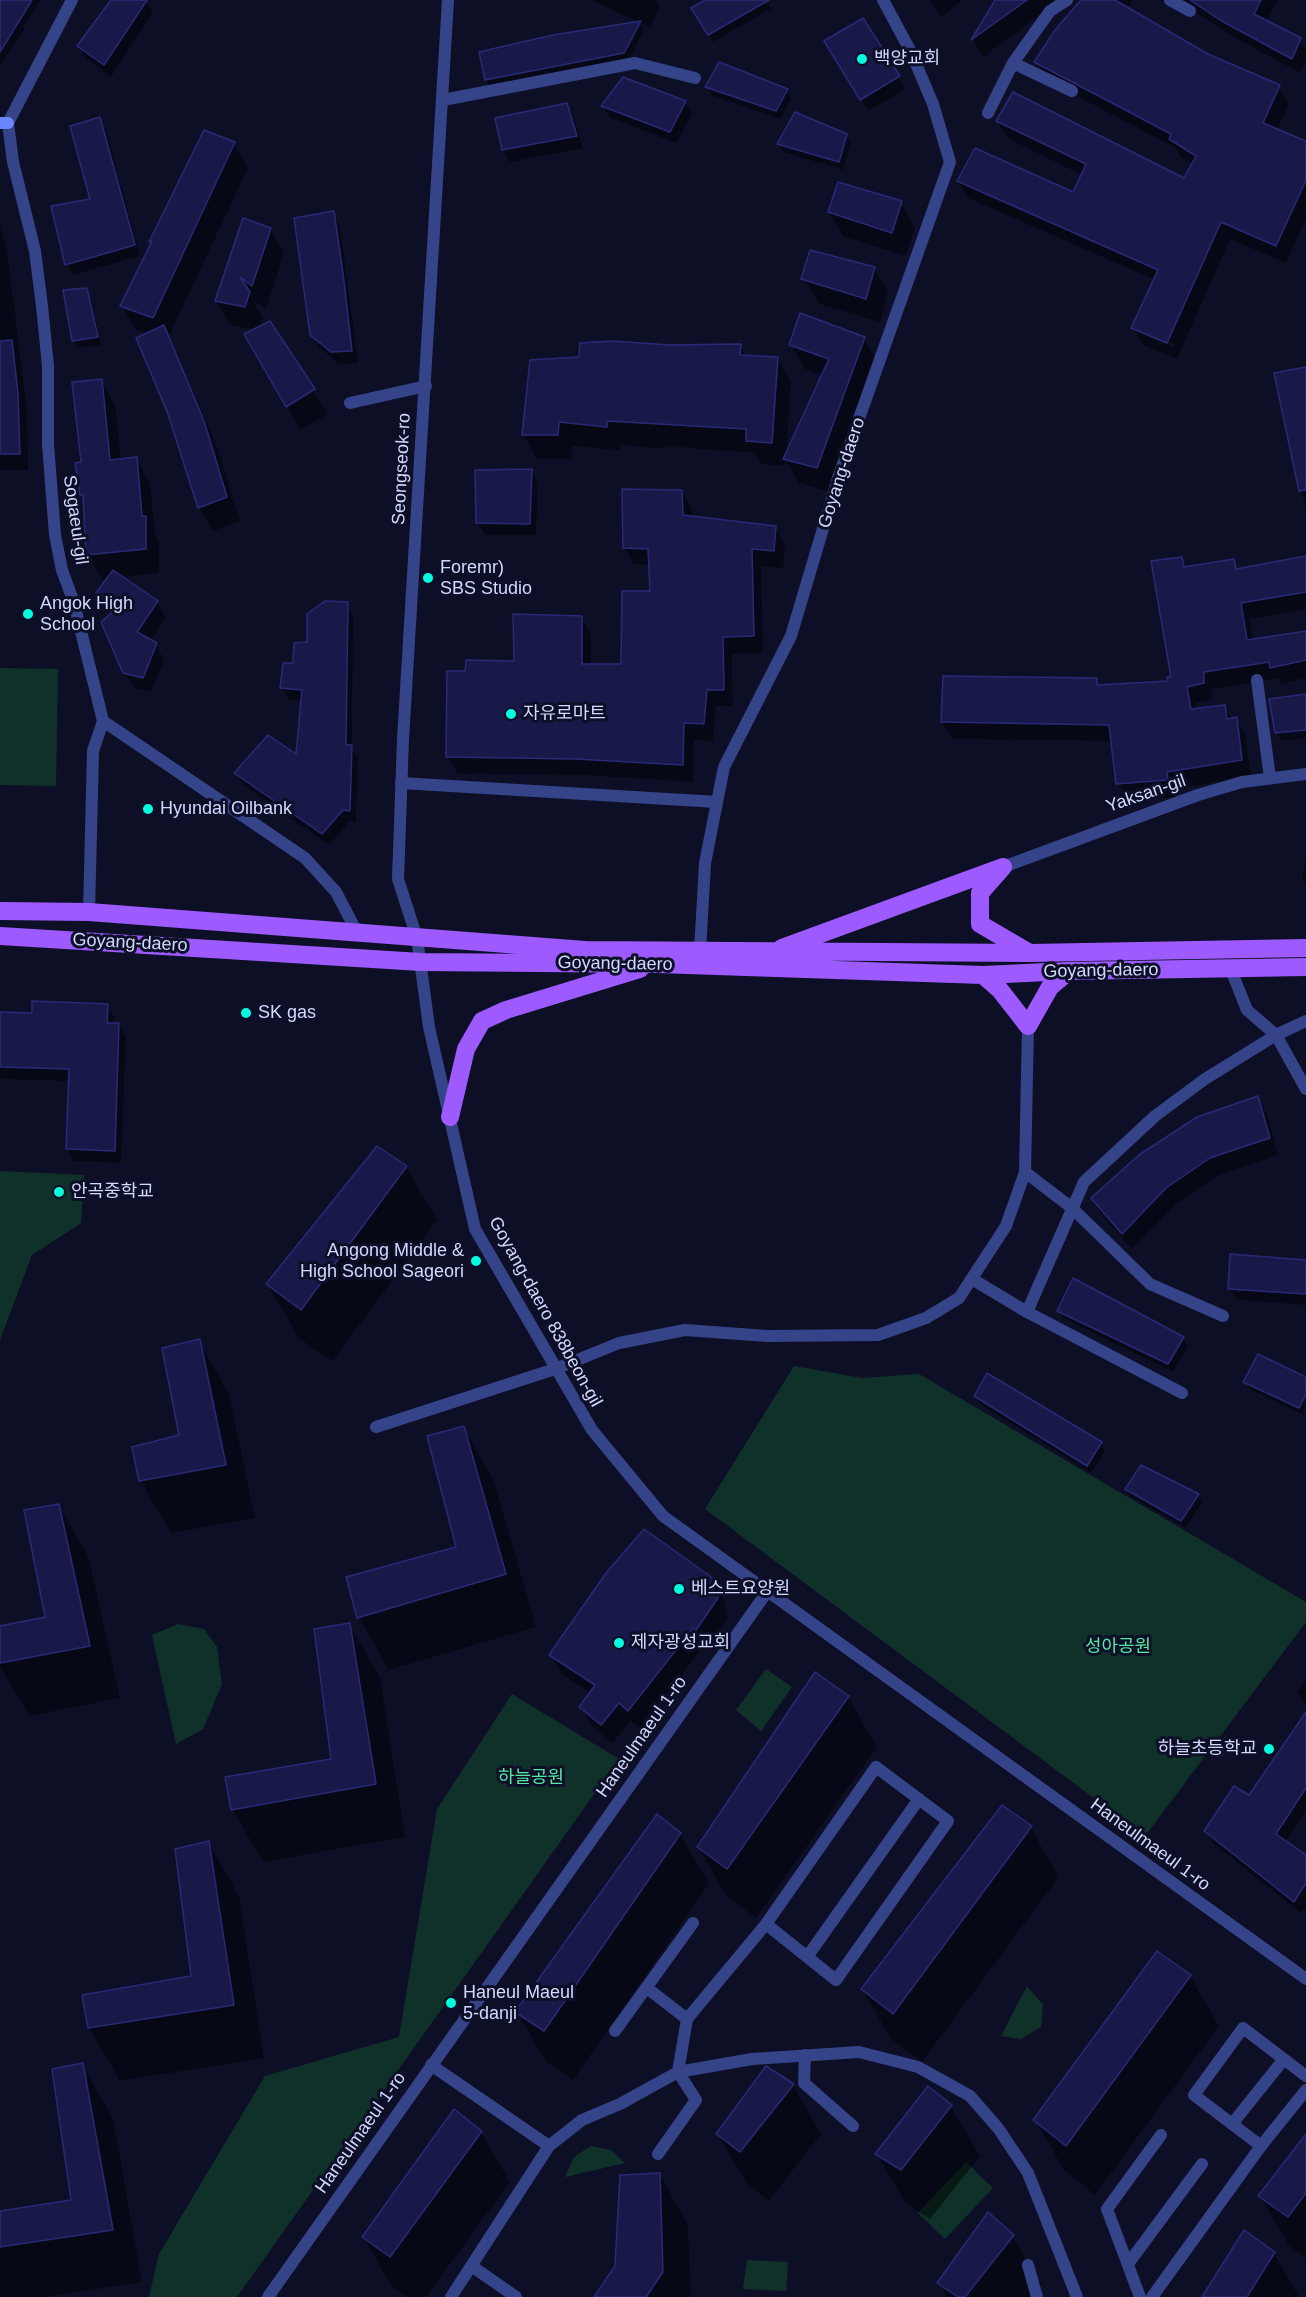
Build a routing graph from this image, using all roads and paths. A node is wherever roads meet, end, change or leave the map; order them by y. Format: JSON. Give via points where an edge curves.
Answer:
{"nodes":[{"id":1,"x":72,"y":0,"type":"edge"},
{"id":2,"x":448,"y":0,"type":"edge"},
{"id":3,"x":883,"y":0,"type":"edge"},
{"id":4,"x":1066,"y":0,"type":"edge"},
{"id":5,"x":1170,"y":0,"type":"edge"},
{"id":6,"x":1190,"y":11,"type":"dead end"},
{"id":7,"x":1013,"y":63,"type":"junction"},
{"id":8,"x":695,"y":78,"type":"dead end"},
{"id":9,"x":1072,"y":91,"type":"dead end"},
{"id":10,"x":443,"y":100,"type":"junction"},
{"id":11,"x":988,"y":113,"type":"dead end"},
{"id":12,"x":4,"y":123,"type":"edge"},
{"id":13,"x":426,"y":386,"type":"junction"},
{"id":14,"x":350,"y":403,"type":"dead end"},
{"id":15,"x":1257,"y":680,"type":"dead end"},
{"id":16,"x":103,"y":721,"type":"junction"},
{"id":17,"x":1306,"y":774,"type":"edge"},
{"id":18,"x":1270,"y":778,"type":"junction"},
{"id":19,"x":401,"y":783,"type":"junction"},
{"id":20,"x":717,"y":802,"type":"junction"},
{"id":21,"x":1003,"y":867,"type":"junction"},
{"id":22,"x":0,"y":911,"type":"edge"},
{"id":23,"x":90,"y":912,"type":"junction"},
{"id":24,"x":358,"y":934,"type":"junction"},
{"id":25,"x":0,"y":936,"type":"edge"},
{"id":26,"x":417,"y":938,"type":"junction"},
{"id":27,"x":1306,"y":948,"type":"edge"},
{"id":28,"x":700,"y":951,"type":"junction"},
{"id":29,"x":771,"y":952,"type":"junction"},
{"id":30,"x":1030,"y":953,"type":"junction"},
{"id":31,"x":421,"y":962,"type":"junction"},
{"id":32,"x":658,"y":964,"type":"junction"},
{"id":33,"x":1306,"y":967,"type":"edge"},
{"id":34,"x":1069,"y":970,"type":"junction"},
{"id":35,"x":1231,"y":970,"type":"junction"},
{"id":36,"x":983,"y":975,"type":"junction"},
{"id":37,"x":1306,"y":1021,"type":"edge"},
{"id":38,"x":1028,"y":1026,"type":"junction"},
{"id":39,"x":1276,"y":1035,"type":"junction"},
{"id":40,"x":1306,"y":1089,"type":"edge"},
{"id":41,"x":450,"y":1117,"type":"junction"},
{"id":42,"x":1025,"y":1172,"type":"junction"},
{"id":43,"x":1072,"y":1209,"type":"junction"},
{"id":44,"x":972,"y":1279,"type":"junction"},
{"id":45,"x":1027,"y":1312,"type":"junction"},
{"id":46,"x":1223,"y":1316,"type":"dead end"},
{"id":47,"x":555,"y":1369,"type":"junction"},
{"id":48,"x":1182,"y":1393,"type":"dead end"},
{"id":49,"x":376,"y":1427,"type":"dead end"},
{"id":50,"x":767,"y":1592,"type":"junction"},
{"id":51,"x":919,"y":1799,"type":"junction"},
{"id":52,"x":693,"y":1923,"type":"dead end"},
{"id":53,"x":766,"y":1924,"type":"junction"},
{"id":54,"x":807,"y":1957,"type":"junction"},
{"id":55,"x":1306,"y":1979,"type":"edge"},
{"id":56,"x":647,"y":1988,"type":"junction"},
{"id":57,"x":687,"y":2019,"type":"junction"},
{"id":58,"x":615,"y":2031,"type":"dead end"},
{"id":59,"x":805,"y":2055,"type":"junction"},
{"id":60,"x":1284,"y":2059,"type":"junction"},
{"id":61,"x":431,"y":2065,"type":"junction"},
{"id":62,"x":678,"y":2072,"type":"junction"},
{"id":63,"x":1306,"y":2076,"type":"edge"},
{"id":64,"x":1306,"y":2090,"type":"edge"},
{"id":65,"x":1232,"y":2124,"type":"junction"},
{"id":66,"x":854,"y":2126,"type":"dead end"},
{"id":67,"x":1161,"y":2135,"type":"dead end"},
{"id":68,"x":549,"y":2146,"type":"junction"},
{"id":69,"x":1261,"y":2146,"type":"junction"},
{"id":70,"x":658,"y":2154,"type":"dead end"},
{"id":71,"x":1202,"y":2164,"type":"dead end"},
{"id":72,"x":1128,"y":2264,"type":"junction"},
{"id":73,"x":1028,"y":2265,"type":"dead end"},
{"id":74,"x":473,"y":2267,"type":"junction"},
{"id":75,"x":268,"y":2297,"type":"edge"},
{"id":76,"x":451,"y":2297,"type":"edge"},
{"id":77,"x":516,"y":2297,"type":"edge"},
{"id":78,"x":1037,"y":2297,"type":"edge"},
{"id":79,"x":1077,"y":2297,"type":"edge"},
{"id":80,"x":1140,"y":2297,"type":"edge"},
{"id":81,"x":1152,"y":2297,"type":"edge"}],
"edges":[{"from":1,"to":12,"type":"street","name":"Sogaeul-gil"},
{"from":2,"to":10,"type":"street","name":"Seongseok-ro"},
{"from":3,"to":20,"type":"street","name":"Goyang-daero","via":[[916,62],[950,162],[839,475],[791,636],[724,767]]},
{"from":4,"to":7,"type":"street","via":[[1050,11]]},
{"from":5,"to":6,"type":"street"},
{"from":7,"to":9,"type":"street"},
{"from":7,"to":11,"type":"street"},
{"from":8,"to":10,"type":"street","via":[[635,63]]},
{"from":10,"to":13,"type":"street","name":"Seongseok-ro"},
{"from":12,"to":16,"type":"street","name":"Sogaeul-gil","via":[[35,251],[42,306],[55,535]]},
{"from":13,"to":14,"type":"street"},
{"from":13,"to":19,"type":"street","name":"Seongseok-ro"},
{"from":15,"to":18,"type":"street"},
{"from":16,"to":23,"type":"street","via":[[93,751]]},
{"from":16,"to":24,"type":"street","via":[[305,858],[336,891]]},
{"from":17,"to":18,"type":"street","name":"Yaksan-gil"},
{"from":18,"to":21,"type":"street","name":"Yaksan-gil","via":[[1198,795]]},
{"from":19,"to":20,"type":"street"},
{"from":19,"to":26,"type":"street","name":"Seongseok-ro","via":[[398,879]]},
{"from":20,"to":28,"type":"street","name":"Goyang-daero","via":[[705,862]]},
{"from":21,"to":29,"type":"main road"},
{"from":21,"to":30,"type":"main road","via":[[980,893],[980,924]]},
{"from":22,"to":23,"type":"main road","name":"Goyang-daero"},
{"from":23,"to":24,"type":"main road","name":"Goyang-daero"},
{"from":24,"to":26,"type":"main road","name":"Goyang-daero"},
{"from":25,"to":31,"type":"main road","name":"Goyang-daero"},
{"from":26,"to":28,"type":"main road","name":"Goyang-daero","via":[[585,950]]},
{"from":26,"to":31,"type":"street","name":"Goyang-daero 838beon-gil"},
{"from":27,"to":30,"type":"main road","name":"Goyang-daero"},
{"from":28,"to":29,"type":"main road","name":"Goyang-daero"},
{"from":29,"to":30,"type":"main road","name":"Goyang-daero"},
{"from":31,"to":32,"type":"main road","name":"Goyang-daero"},
{"from":31,"to":41,"type":"street","name":"Goyang-daero 838beon-gil","via":[[429,1027]]},
{"from":32,"to":36,"type":"main road","name":"Goyang-daero"},
{"from":32,"to":41,"type":"main road","via":[[506,1010],[482,1021],[466,1049]]},
{"from":33,"to":35,"type":"main road","name":"Goyang-daero"},
{"from":34,"to":35,"type":"main road","name":"Goyang-daero"},
{"from":34,"to":36,"type":"main road","name":"Goyang-daero"},
{"from":34,"to":38,"type":"main road","via":[[1050,987]]},
{"from":35,"to":39,"type":"street","via":[[1247,1010]]},
{"from":36,"to":38,"type":"main road"},
{"from":37,"to":39,"type":"street"},
{"from":38,"to":42,"type":"street"},
{"from":39,"to":40,"type":"street"},
{"from":39,"to":43,"type":"street","via":[[1155,1116],[1084,1182]]},
{"from":41,"to":47,"type":"street","name":"Goyang-daero 838beon-gil","via":[[475,1229]]},
{"from":42,"to":43,"type":"street"},
{"from":42,"to":44,"type":"street","via":[[1006,1226]]},
{"from":43,"to":45,"type":"street"},
{"from":43,"to":46,"type":"street","via":[[1150,1284]]},
{"from":44,"to":45,"type":"street"},
{"from":44,"to":47,"type":"street","via":[[959,1298],[926,1318],[878,1335],[767,1336],[685,1330],[619,1343]]},
{"from":45,"to":48,"type":"street"},
{"from":47,"to":49,"type":"street"},
{"from":47,"to":50,"type":"street","name":"Goyang-daero 838beon-gil","via":[[591,1430],[663,1516]]},
{"from":50,"to":55,"type":"street","name":"Haneulmaeul 1-ro"},
{"from":50,"to":61,"type":"street","name":"Haneulmaeul 1-ro"},
{"from":51,"to":53,"type":"street","via":[[876,1767]]},
{"from":51,"to":54,"type":"street"},
{"from":51,"to":54,"type":"street","via":[[948,1821],[837,1980]]},
{"from":52,"to":56,"type":"street"},
{"from":53,"to":54,"type":"street"},
{"from":53,"to":57,"type":"street"},
{"from":56,"to":57,"type":"street"},
{"from":56,"to":58,"type":"street"},
{"from":57,"to":62,"type":"street"},
{"from":59,"to":62,"type":"street","via":[[752,2059]]},
{"from":59,"to":66,"type":"street","via":[[804,2083]]},
{"from":59,"to":79,"type":"street","via":[[859,2052],[918,2067],[970,2096],[998,2128],[1028,2173]]},
{"from":60,"to":63,"type":"street"},
{"from":60,"to":65,"type":"street"},
{"from":60,"to":65,"type":"street","via":[[1243,2028],[1194,2095]]},
{"from":61,"to":68,"type":"street"},
{"from":61,"to":75,"type":"street","name":"Haneulmaeul 1-ro"},
{"from":62,"to":68,"type":"street","via":[[582,2120]]},
{"from":62,"to":70,"type":"street","via":[[696,2100]]},
{"from":64,"to":69,"type":"street"},
{"from":65,"to":69,"type":"street"},
{"from":67,"to":72,"type":"street","via":[[1107,2209]]},
{"from":68,"to":74,"type":"street"},
{"from":69,"to":81,"type":"street"},
{"from":71,"to":72,"type":"street"},
{"from":72,"to":80,"type":"street"},
{"from":73,"to":78,"type":"street"},
{"from":74,"to":76,"type":"street"},
{"from":74,"to":77,"type":"street"}]}
